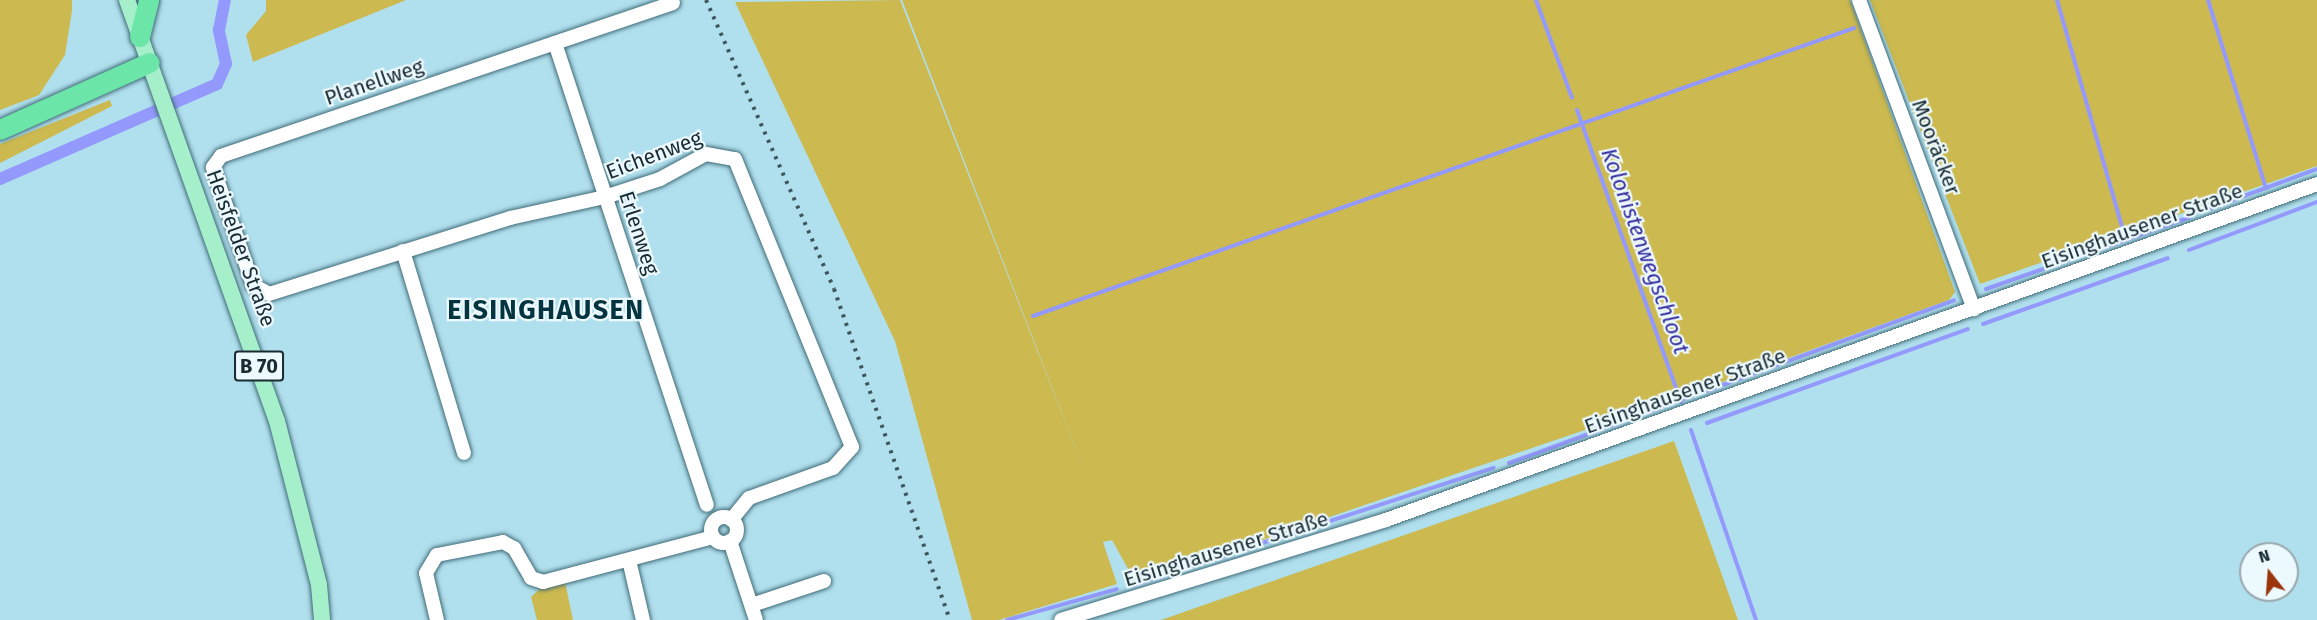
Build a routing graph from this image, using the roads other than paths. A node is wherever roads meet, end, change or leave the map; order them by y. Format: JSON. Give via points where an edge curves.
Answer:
{"nodes":[{"id":1,"x":127,"y":0,"type":"edge"},
{"id":2,"x":149,"y":0,"type":"edge"},
{"id":3,"x":1859,"y":0,"type":"edge"},
{"id":4,"x":673,"y":3,"type":"dead end"},
{"id":5,"x":140,"y":37,"type":"junction"},
{"id":6,"x":555,"y":43,"type":"junction"},
{"id":7,"x":150,"y":63,"type":"junction"},
{"id":8,"x":0,"y":130,"type":"edge"},
{"id":9,"x":2317,"y":184,"type":"edge"},
{"id":10,"x":605,"y":196,"type":"junction"},
{"id":11,"x":403,"y":251,"type":"junction"},
{"id":12,"x":253,"y":285,"type":"joint"},
{"id":13,"x":1974,"y":309,"type":"junction"},
{"id":14,"x":464,"y":453,"type":"dead end"},
{"id":15,"x":707,"y":505,"type":"dead end"},
{"id":16,"x":731,"y":520,"type":"junction"},
{"id":17,"x":713,"y":537,"type":"junction"},
{"id":18,"x":730,"y":541,"type":"junction"},
{"id":19,"x":629,"y":560,"type":"junction"},
{"id":20,"x":824,"y":581,"type":"dead end"},
{"id":21,"x":752,"y":605,"type":"junction"},
{"id":22,"x":322,"y":620,"type":"edge"},
{"id":23,"x":437,"y":620,"type":"edge"},
{"id":24,"x":643,"y":620,"type":"edge"},
{"id":25,"x":756,"y":620,"type":"edge"},
{"id":26,"x":1061,"y":620,"type":"edge"}],
"edges":[{"from":1,"to":5,"type":"main road","name":"Heisfelder Straße","number":"B 70"},
{"from":2,"to":5,"type":"highway"},
{"from":3,"to":13,"type":"street","name":"Mooräcker"},
{"from":4,"to":6,"type":"street","name":"Planellweg"},
{"from":5,"to":7,"type":"main road","name":"Heisfelder Straße","number":"B 70"},
{"from":6,"to":10,"type":"street","name":"Erlenweg"},
{"from":6,"to":12,"type":"street","name":"Planellweg","via":[[216,159],[214,172]]},
{"from":7,"to":8,"type":"highway"},
{"from":7,"to":22,"type":"main road","name":"Heisfelder Straße","number":"B 70","via":[[277,421],[319,585]]},
{"from":9,"to":13,"type":"street","name":"Eisinghausener Straße"},
{"from":10,"to":11,"type":"street","name":"Eichenweg"},
{"from":10,"to":15,"type":"street","name":"Erlenweg"},
{"from":10,"to":16,"type":"street","name":"Eichenweg","via":[[660,179],[706,154],[735,159],[847,425],[852,447],[840,464],[754,495]]},
{"from":11,"to":12,"type":"street","name":"Eichenweg","via":[[268,294]]},
{"from":11,"to":14,"type":"street"},
{"from":13,"to":26,"type":"street","name":"Eisinghausener Straße","via":[[1323,542]]},
{"from":16,"to":17,"type":"street","via":[[716,521]]},
{"from":16,"to":18,"type":"street","via":[[737,531]]},
{"from":17,"to":18,"type":"street"},
{"from":17,"to":19,"type":"street"},
{"from":18,"to":21,"type":"street"},
{"from":19,"to":23,"type":"street","via":[[543,582],[531,578],[514,548],[503,542],[437,555],[426,573]]},
{"from":19,"to":24,"type":"street"},
{"from":20,"to":21,"type":"street"},
{"from":21,"to":25,"type":"street"}]}
